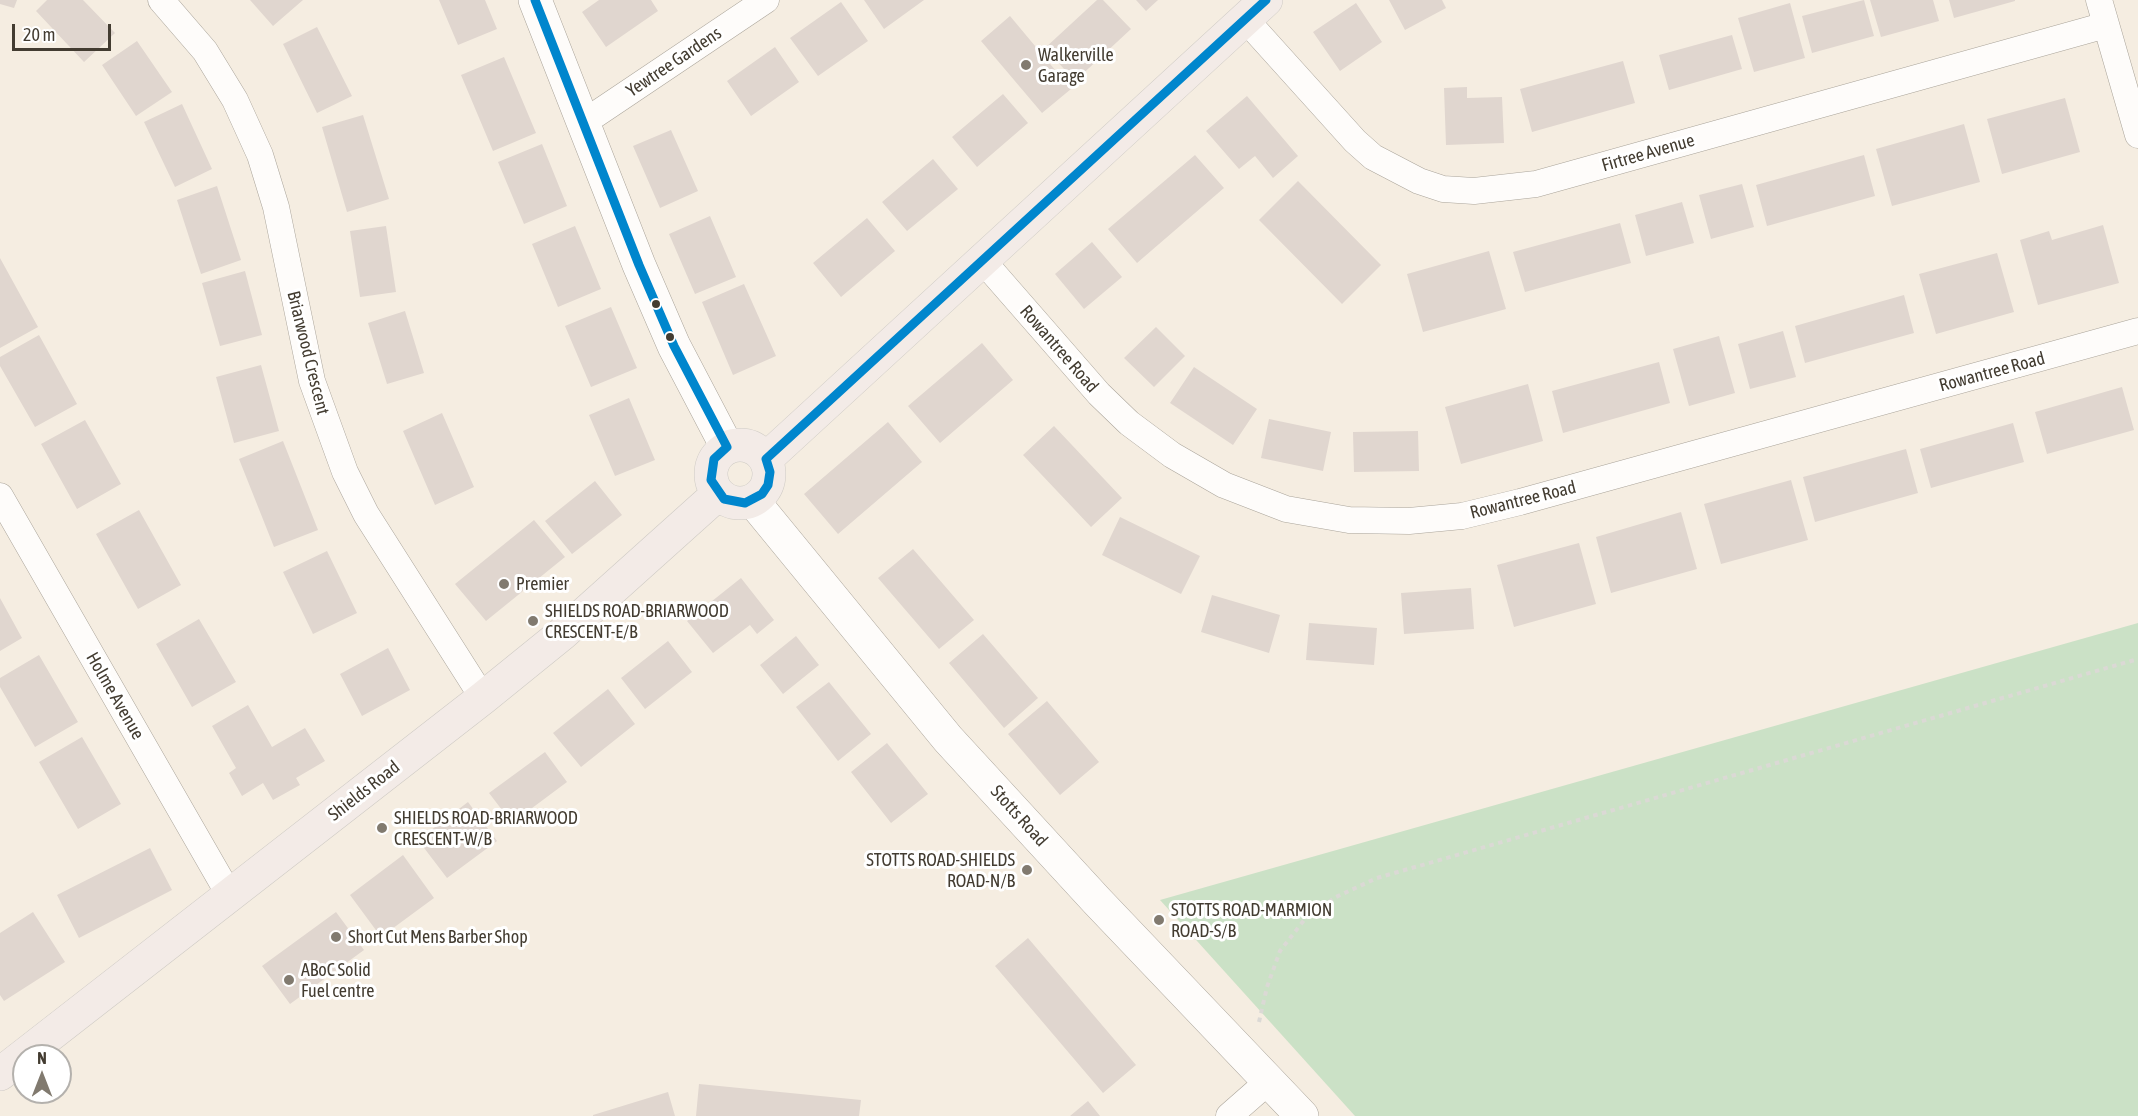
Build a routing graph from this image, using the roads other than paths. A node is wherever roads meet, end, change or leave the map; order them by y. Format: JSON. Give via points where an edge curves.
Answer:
{"nodes":[{"id":1,"x":161,"y":0,"type":"edge"},
{"id":2,"x":535,"y":0,"type":"edge"},
{"id":3,"x":766,"y":0,"type":"edge"},
{"id":4,"x":2099,"y":0,"type":"edge"},
{"id":5,"x":1256,"y":9,"type":"edge"},
{"id":6,"x":2106,"y":25,"type":"junction"},
{"id":7,"x":583,"y":123,"type":"junction"},
{"id":8,"x":2138,"y":135,"type":"edge"},
{"id":9,"x":983,"y":261,"type":"junction"},
{"id":10,"x":2138,"y":331,"type":"edge"},
{"id":11,"x":727,"y":447,"type":"junction"},
{"id":12,"x":766,"y":459,"type":"junction"},
{"id":13,"x":718,"y":494,"type":"junction"},
{"id":14,"x":0,"y":496,"type":"edge"},
{"id":15,"x":753,"y":501,"type":"junction"},
{"id":16,"x":483,"y":698,"type":"junction"},
{"id":17,"x":230,"y":896,"type":"junction"},
{"id":18,"x":1260,"y":1070,"type":"junction"},
{"id":19,"x":0,"y":1074,"type":"edge"},
{"id":20,"x":1229,"y":1116,"type":"edge"},
{"id":21,"x":1302,"y":1116,"type":"edge"}],
"edges":[{"from":1,"to":16,"type":"street","name":"Briarwood Crescent","via":[[205,51],[235,100],[260,155],[276,207],[312,381],[345,472],[366,514]]},
{"from":2,"to":7,"type":"street"},
{"from":3,"to":7,"type":"street","name":"Yewtree Gardens"},
{"from":4,"to":6,"type":"street"},
{"from":5,"to":6,"type":"street","name":"Firtree Avenue","via":[[1355,141],[1373,157],[1419,182],[1443,189],[1474,191],[1536,184]]},
{"from":5,"to":9,"type":"main road"},
{"from":6,"to":8,"type":"street"},
{"from":7,"to":11,"type":"street","via":[[674,346]]},
{"from":9,"to":10,"type":"street","name":"Rowantree Road","via":[[1099,393],[1129,423],[1172,455],[1224,485],[1286,509],[1349,520],[1409,521],[1462,516]]},
{"from":9,"to":12,"type":"main road"},
{"from":11,"to":12,"type":"main road","via":[[749,446]]},
{"from":11,"to":13,"type":"main road","via":[[714,459],[711,469]]},
{"from":12,"to":15,"type":"main road","via":[[768,485]]},
{"from":13,"to":15,"type":"main road","via":[[733,502]]},
{"from":13,"to":16,"type":"main road","name":"Shields Road"},
{"from":14,"to":17,"type":"street","name":"Holme Avenue"},
{"from":15,"to":18,"type":"street","name":"Stotts Road","via":[[948,739],[1097,902]]},
{"from":16,"to":17,"type":"main road","name":"Shields Road"},
{"from":17,"to":19,"type":"main road","name":"Shields Road"},
{"from":18,"to":20,"type":"street"},
{"from":18,"to":21,"type":"street","name":"Stotts Road"}]}
